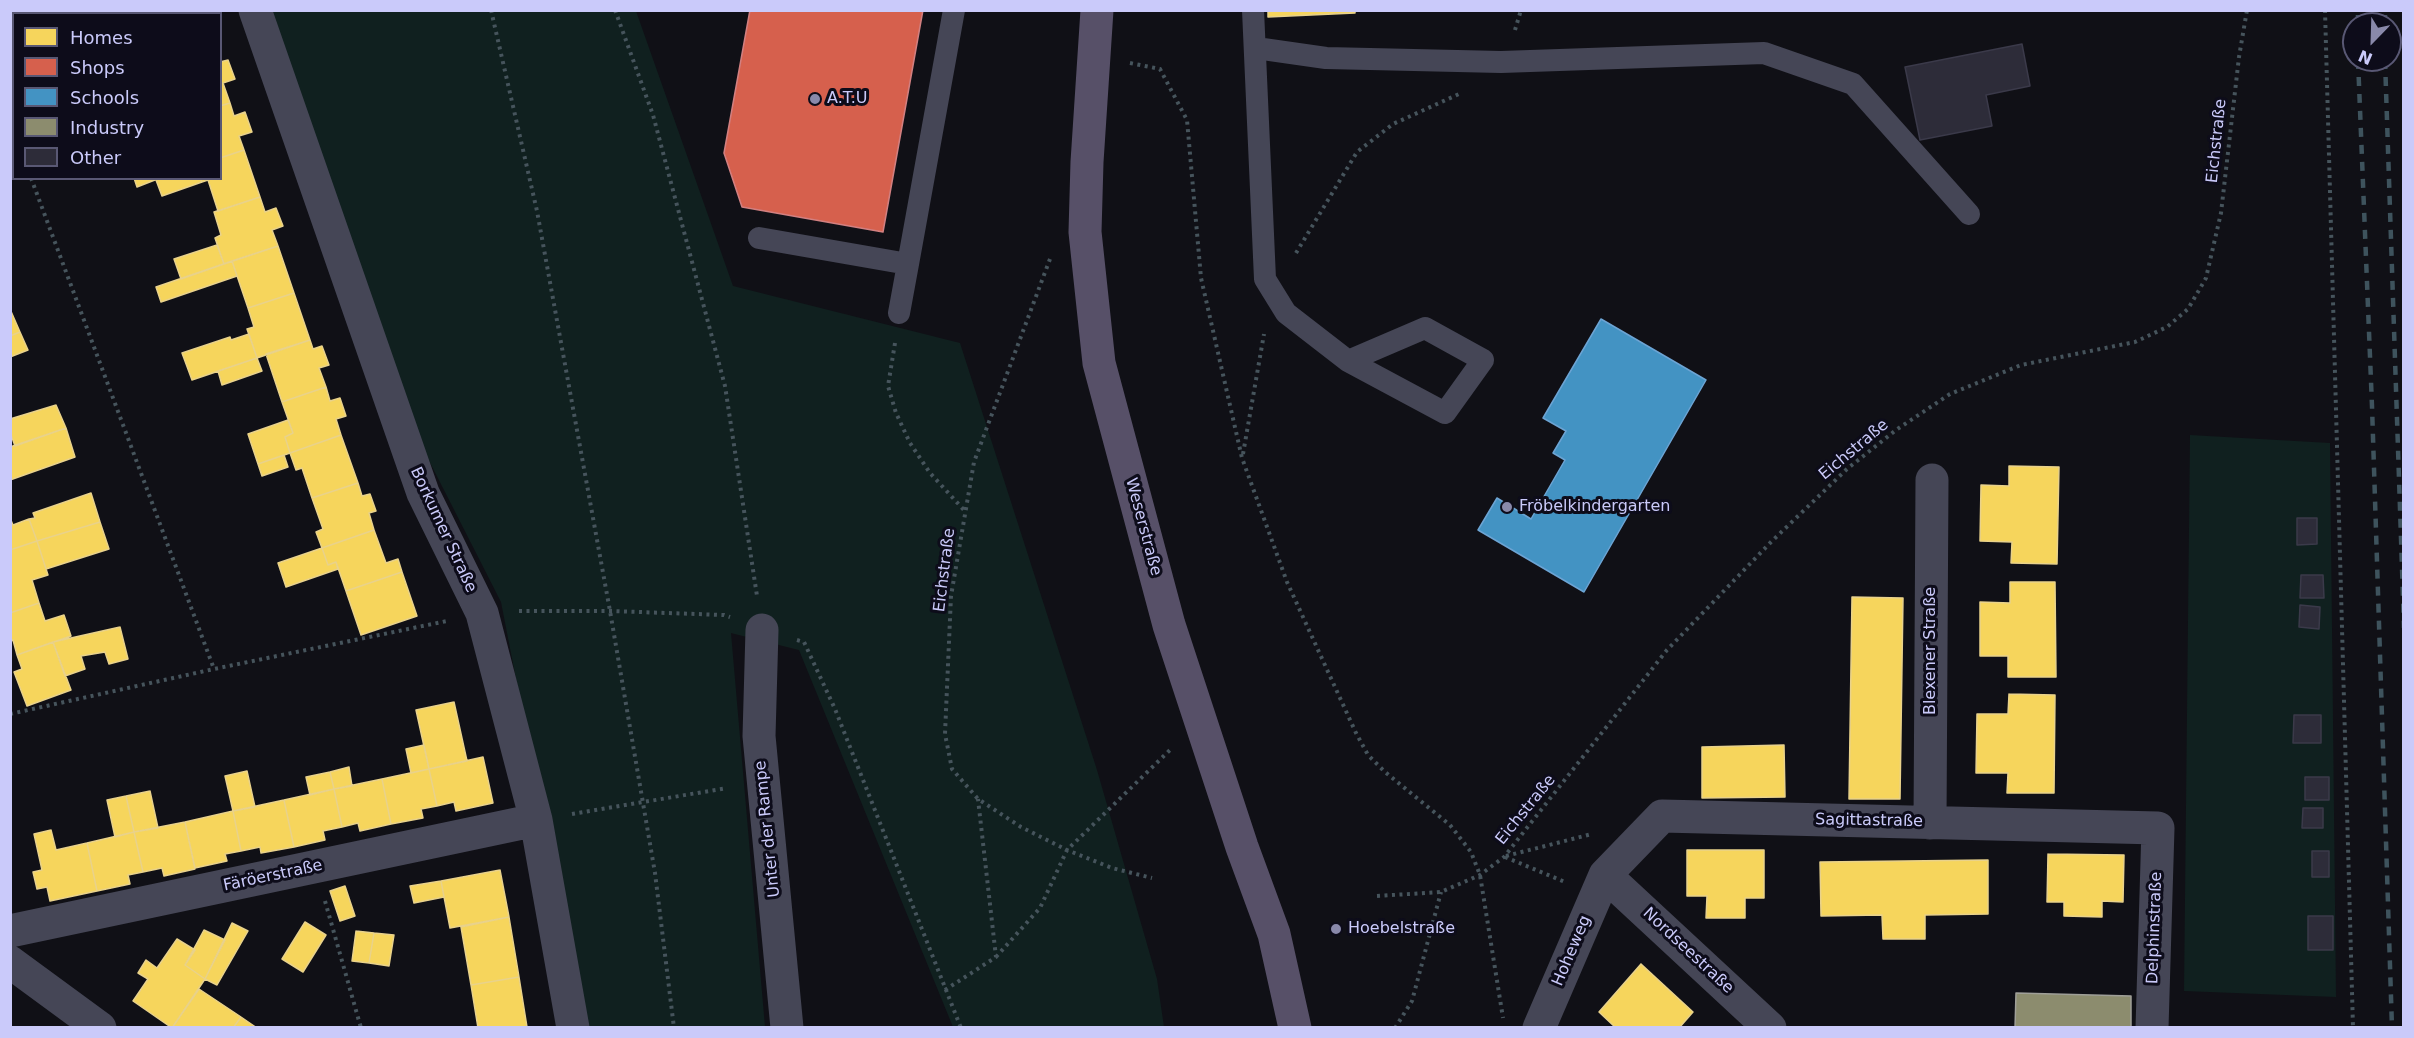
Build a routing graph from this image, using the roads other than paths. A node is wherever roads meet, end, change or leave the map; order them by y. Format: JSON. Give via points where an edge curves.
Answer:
{"nodes":[{"id":1,"x":255,"y":10,"type":"edge"},
{"id":2,"x":954,"y":10,"type":"edge"},
{"id":3,"x":1097,"y":10,"type":"edge"},
{"id":4,"x":1253,"y":10,"type":"edge"},
{"id":5,"x":1256,"y":48,"type":"junction"},
{"id":6,"x":1969,"y":214,"type":"dead end"},
{"id":7,"x":759,"y":238,"type":"dead end"},
{"id":8,"x":908,"y":264,"type":"junction"},
{"id":9,"x":899,"y":313,"type":"road end"},
{"id":10,"x":1348,"y":361,"type":"junction"},
{"id":11,"x":1932,"y":480,"type":"dead end"},
{"id":12,"x":762,"y":630,"type":"road end"},
{"id":13,"x":536,"y":820,"type":"junction"},
{"id":14,"x":1930,"y":823,"type":"junction"},
{"id":15,"x":2158,"y":828,"type":"joint"},
{"id":16,"x":1605,"y":875,"type":"junction"},
{"id":17,"x":10,"y":931,"type":"edge"},
{"id":18,"x":10,"y":962,"type":"edge"},
{"id":19,"x":100,"y":1028,"type":"edge"},
{"id":20,"x":573,"y":1028,"type":"edge"},
{"id":21,"x":787,"y":1028,"type":"edge"},
{"id":22,"x":1295,"y":1028,"type":"edge"},
{"id":23,"x":1539,"y":1028,"type":"edge"},
{"id":24,"x":1770,"y":1028,"type":"edge"},
{"id":25,"x":2152,"y":1028,"type":"edge"}],
"edges":[{"from":1,"to":13,"type":"street","name":"Borkumer Straße","via":[[423,493],[482,613]]},
{"from":2,"to":8,"type":"lane"},
{"from":3,"to":22,"type":"main road","name":"Weserstraße","via":[[1085,232],[1099,363],[1169,625],[1274,934]]},
{"from":4,"to":5,"type":"lane"},
{"from":5,"to":6,"type":"lane","via":[[1326,58],[1501,62],[1764,53],[1853,84]]},
{"from":5,"to":10,"type":"lane","via":[[1265,279],[1286,313]]},
{"from":7,"to":8,"type":"lane"},
{"from":8,"to":9,"type":"lane"},
{"from":10,"to":10,"type":"lane","via":[[1425,328],[1483,360],[1445,413]]},
{"from":11,"to":14,"type":"street","name":"Blexener Straße"},
{"from":12,"to":21,"type":"street","name":"Unter der Rampe","via":[[759,736]]},
{"from":13,"to":17,"type":"street","name":"Färöerstraße"},
{"from":13,"to":20,"type":"street","name":"Borkumer Straße"},
{"from":14,"to":15,"type":"street","name":"Sagittastraße"},
{"from":14,"to":16,"type":"street","name":"Sagittastraße","via":[[1662,816]]},
{"from":15,"to":25,"type":"street","name":"Delphinstraße"},
{"from":16,"to":23,"type":"street","name":"Hoheweg"},
{"from":16,"to":24,"type":"street","name":"Nordseestraße"},
{"from":18,"to":19,"type":"street"}]}
